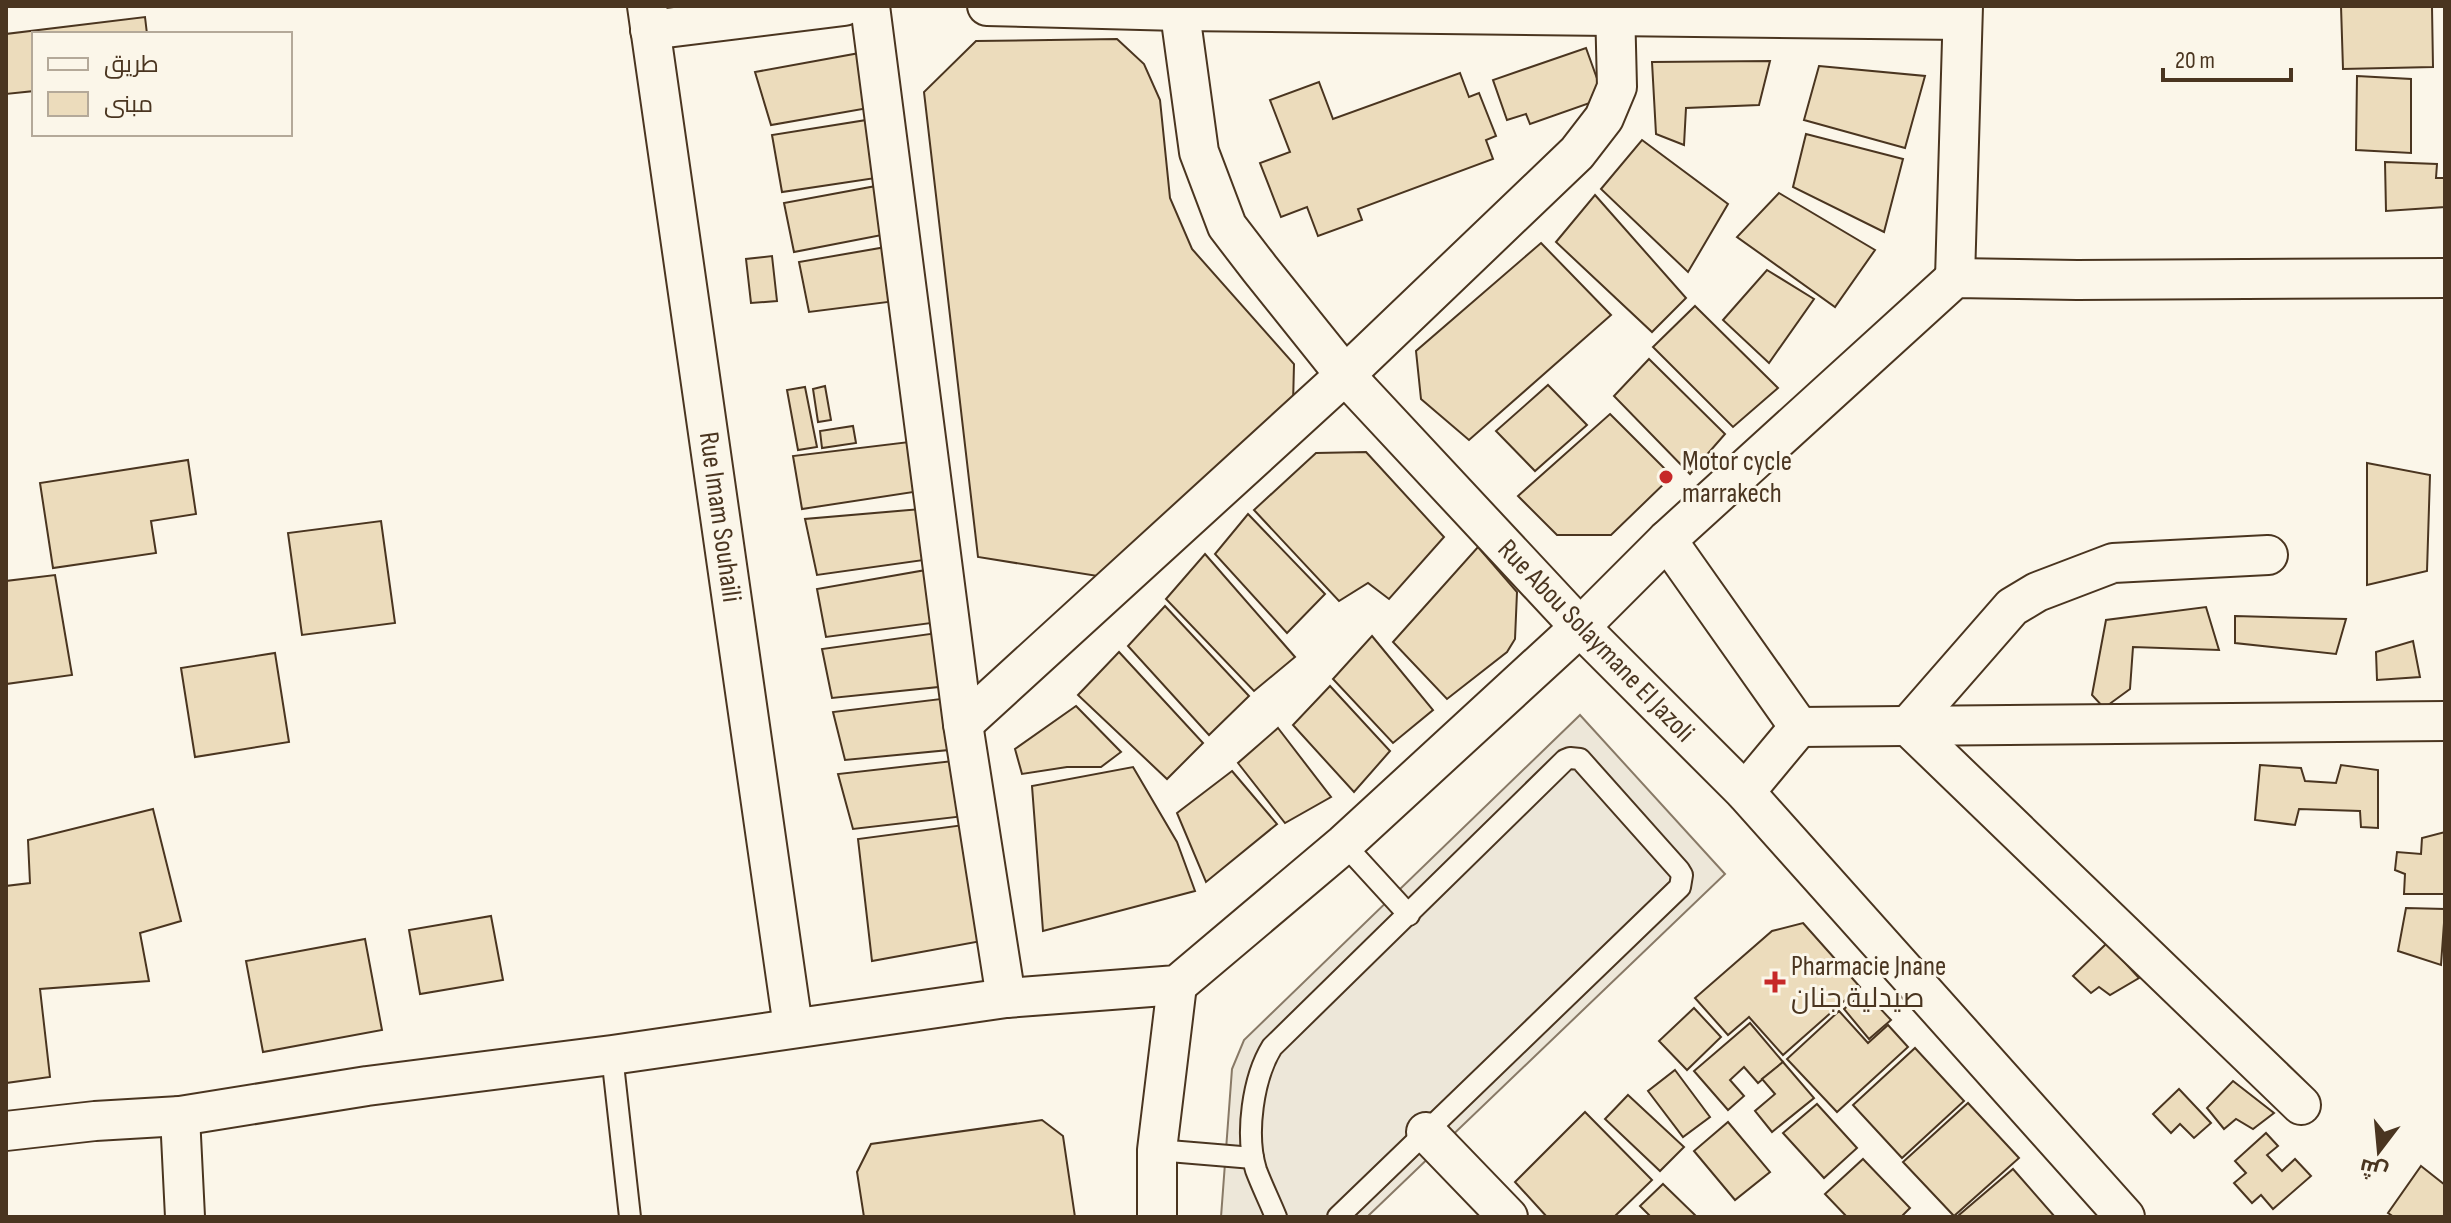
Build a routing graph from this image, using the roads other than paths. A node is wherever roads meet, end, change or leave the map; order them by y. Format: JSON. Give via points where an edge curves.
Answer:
{"nodes":[{"id":1,"x":844,"y":6,"type":"edge"},
{"id":2,"x":870,"y":6,"type":"edge"},
{"id":3,"x":987,"y":6,"type":"edge"},
{"id":4,"x":1179,"y":9,"type":"edge"},
{"id":5,"x":1615,"y":11,"type":"edge"},
{"id":6,"x":1963,"y":13,"type":"edge"},
{"id":7,"x":649,"y":18,"type":"edge"},
{"id":8,"x":1955,"y":278,"type":"junction"},
{"id":9,"x":2445,"y":278,"type":"edge"},
{"id":10,"x":1345,"y":375,"type":"junction"},
{"id":11,"x":1667,"y":540,"type":"junction"},
{"id":12,"x":2268,"y":555,"type":"dead end"},
{"id":13,"x":1580,"y":627,"type":"junction"},
{"id":14,"x":2445,"y":721,"type":"edge"},
{"id":15,"x":963,"y":724,"type":"junction"},
{"id":16,"x":1908,"y":726,"type":"junction"},
{"id":17,"x":1799,"y":727,"type":"junction"},
{"id":18,"x":1745,"y":792,"type":"junction"},
{"id":19,"x":1344,"y":844,"type":"junction"},
{"id":20,"x":1409,"y":915,"type":"junction"},
{"id":21,"x":1177,"y":985,"type":"junction"},
{"id":22,"x":1006,"y":998,"type":"junction"},
{"id":23,"x":793,"y":1027,"type":"junction"},
{"id":24,"x":612,"y":1055,"type":"junction"},
{"id":25,"x":2301,"y":1105,"type":"dead end"},
{"id":26,"x":180,"y":1116,"type":"junction"},
{"id":27,"x":6,"y":1131,"type":"edge"},
{"id":28,"x":1426,"y":1132,"type":"junction"},
{"id":29,"x":1157,"y":1150,"type":"junction"},
{"id":30,"x":1253,"y":1158,"type":"junction"},
{"id":31,"x":185,"y":1217,"type":"edge"},
{"id":32,"x":630,"y":1217,"type":"edge"},
{"id":33,"x":1157,"y":1217,"type":"edge"},
{"id":34,"x":1276,"y":1217,"type":"edge"},
{"id":35,"x":1338,"y":1217,"type":"edge"},
{"id":36,"x":1508,"y":1217,"type":"edge"},
{"id":37,"x":2125,"y":1217,"type":"edge"}],
"edges":[{"from":1,"to":7,"type":"street"},
{"from":2,"to":15,"type":"street"},
{"from":3,"to":4,"type":"street"},
{"from":4,"to":5,"type":"street"},
{"from":4,"to":10,"type":"street","name":"Rue Abou Solaymane El Jazoli","via":[[1199,152],[1227,226]]},
{"from":5,"to":6,"type":"street"},
{"from":5,"to":10,"type":"street","via":[[1617,87],[1604,118],[1577,153]]},
{"from":6,"to":8,"type":"street"},
{"from":7,"to":23,"type":"street","name":"Rue Imam Souhaili"},
{"from":8,"to":9,"type":"street"},
{"from":8,"to":11,"type":"street"},
{"from":10,"to":13,"type":"street","name":"Rue Abou Solaymane El Jazoli"},
{"from":10,"to":15,"type":"street"},
{"from":11,"to":13,"type":"street"},
{"from":11,"to":17,"type":"street"},
{"from":12,"to":16,"type":"street","via":[[2113,563],[2037,592],[2012,607]]},
{"from":13,"to":18,"type":"street","name":"Rue Abou Solaymane El Jazoli"},
{"from":13,"to":19,"type":"street"},
{"from":14,"to":16,"type":"street"},
{"from":15,"to":22,"type":"street"},
{"from":16,"to":17,"type":"street"},
{"from":16,"to":25,"type":"street"},
{"from":17,"to":18,"type":"street"},
{"from":18,"to":37,"type":"street","name":"Rue Abou Solaymane El Jazoli"},
{"from":19,"to":20,"type":"lane"},
{"from":19,"to":21,"type":"street"},
{"from":20,"to":28,"type":"lane","via":[[1570,758],[1584,763],[1682,875],[1677,892]]},
{"from":20,"to":30,"type":"lane","via":[[1272,1047],[1256,1089]]},
{"from":21,"to":22,"type":"street"},
{"from":21,"to":29,"type":"street"},
{"from":22,"to":23,"type":"street"},
{"from":23,"to":24,"type":"street"},
{"from":24,"to":26,"type":"street"},
{"from":24,"to":32,"type":"lane"},
{"from":26,"to":27,"type":"street"},
{"from":26,"to":31,"type":"street"},
{"from":28,"to":35,"type":"lane"},
{"from":28,"to":36,"type":"street"},
{"from":29,"to":30,"type":"lane"},
{"from":29,"to":33,"type":"street"},
{"from":30,"to":34,"type":"lane"}]}
